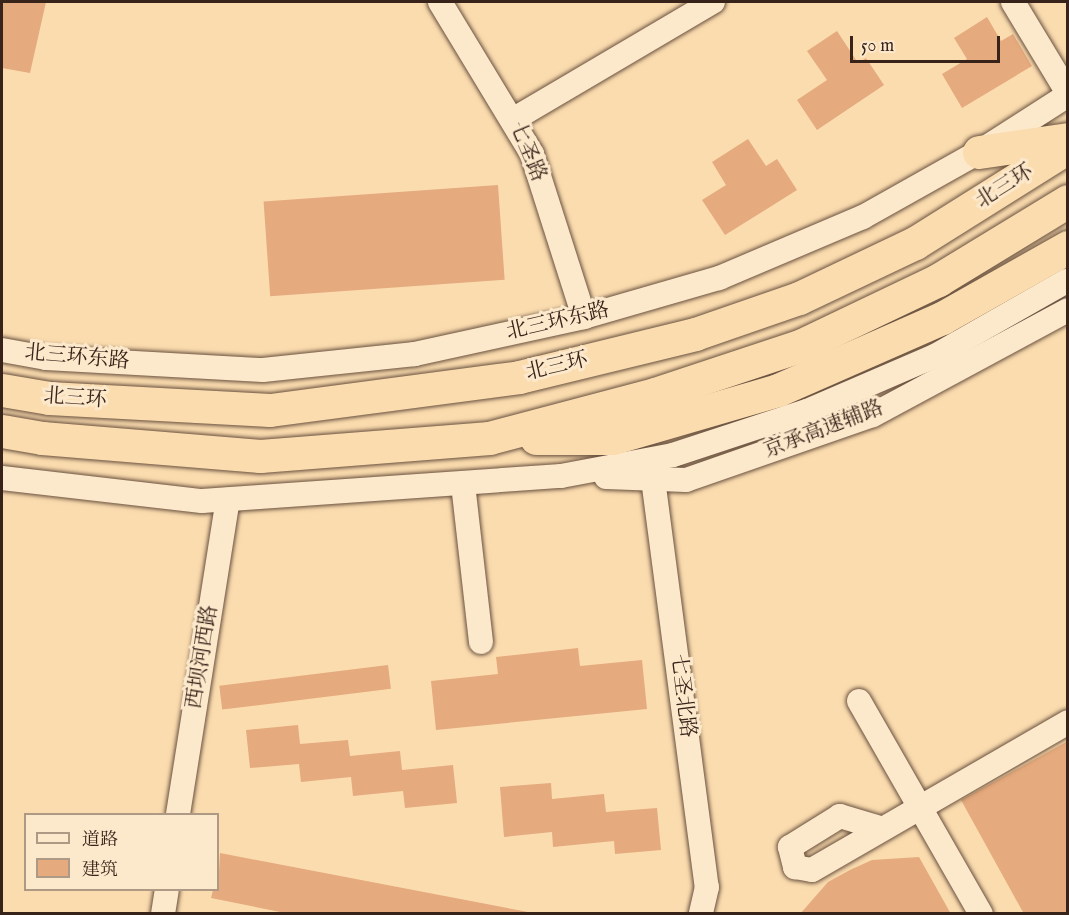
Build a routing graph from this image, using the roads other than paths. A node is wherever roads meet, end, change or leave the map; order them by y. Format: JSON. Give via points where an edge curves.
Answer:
{"nodes":[{"id":1,"x":440,"y":2,"type":"edge"},
{"id":2,"x":713,"y":2,"type":"edge"},
{"id":3,"x":1013,"y":2,"type":"edge"},
{"id":4,"x":1068,"y":94,"type":"edge"},
{"id":5,"x":514,"y":119,"type":"junction"},
{"id":6,"x":1068,"y":140,"type":"edge"},
{"id":7,"x":1068,"y":147,"type":"edge"},
{"id":8,"x":979,"y":152,"type":"junction"},
{"id":9,"x":1068,"y":201,"type":"edge"},
{"id":10,"x":1068,"y":247,"type":"edge"},
{"id":11,"x":1068,"y":280,"type":"edge"},
{"id":12,"x":1057,"y":290,"type":"edge"},
{"id":13,"x":1068,"y":310,"type":"edge"},
{"id":14,"x":584,"y":317,"type":"junction"},
{"id":15,"x":2,"y":350,"type":"edge"},
{"id":16,"x":2,"y":390,"type":"edge"},
{"id":17,"x":2,"y":431,"type":"edge"},
{"id":18,"x":42,"y":438,"type":"junction"},
{"id":19,"x":489,"y":438,"type":"junction"},
{"id":20,"x":2,"y":450,"type":"edge"},
{"id":21,"x":561,"y":476,"type":"junction"},
{"id":22,"x":2,"y":478,"type":"edge"},
{"id":23,"x":653,"y":479,"type":"junction"},
{"id":24,"x":463,"y":484,"type":"junction"},
{"id":25,"x":228,"y":500,"type":"junction"},
{"id":26,"x":481,"y":642,"type":"dead end"},
{"id":27,"x":859,"y":701,"type":"dead end"},
{"id":28,"x":1068,"y":722,"type":"edge"},
{"id":29,"x":921,"y":805,"type":"junction"},
{"id":30,"x":178,"y":813,"type":"edge"},
{"id":31,"x":880,"y":828,"type":"dead end"},
{"id":32,"x":166,"y":891,"type":"edge"},
{"id":33,"x":163,"y":914,"type":"edge"},
{"id":34,"x":701,"y":914,"type":"edge"},
{"id":35,"x":981,"y":914,"type":"edge"}],
"edges":[{"from":1,"to":5,"type":"street","name":"七圣路"},
{"from":2,"to":5,"type":"street"},
{"from":3,"to":4,"type":"street"},
{"from":4,"to":8,"type":"street","name":"北三环东路"},
{"from":5,"to":14,"type":"street","name":"七圣路","via":[[532,154]]},
{"from":6,"to":8,"type":"highway"},
{"from":7,"to":16,"type":"highway","name":"北三环","via":[[915,243],[799,298],[696,334],[519,376],[270,410],[49,399]]},
{"from":8,"to":14,"type":"street","name":"北三环东路","via":[[863,217],[719,278]]},
{"from":9,"to":19,"type":"highway","name":"北三环","via":[[938,280],[802,345],[655,394]]},
{"from":10,"to":19,"type":"highway","via":[[942,318],[778,390],[613,438]]},
{"from":11,"to":12,"type":"street"},
{"from":12,"to":21,"type":"street","via":[[934,356],[807,411],[673,455]]},
{"from":13,"to":23,"type":"street","name":"京承高速辅路","via":[[873,415],[686,480]]},
{"from":14,"to":15,"type":"street","name":"北三环东路","via":[[415,354],[263,370],[46,358]]},
{"from":17,"to":18,"type":"highway","name":"北三环"},
{"from":18,"to":19,"type":"highway","name":"北三环","via":[[260,456]]},
{"from":18,"to":20,"type":"highway"},
{"from":21,"to":23,"type":"street","name":"京承高速辅路"},
{"from":21,"to":24,"type":"street"},
{"from":22,"to":25,"type":"street","via":[[202,501]]},
{"from":23,"to":34,"type":"street","name":"七圣北路","via":[[707,887]]},
{"from":24,"to":25,"type":"street"},
{"from":24,"to":26,"type":"street"},
{"from":25,"to":30,"type":"street","name":"西坝河西路"},
{"from":27,"to":29,"type":"street"},
{"from":28,"to":29,"type":"street"},
{"from":29,"to":31,"type":"street"},
{"from":29,"to":35,"type":"street"},
{"from":32,"to":33,"type":"street"}]}
